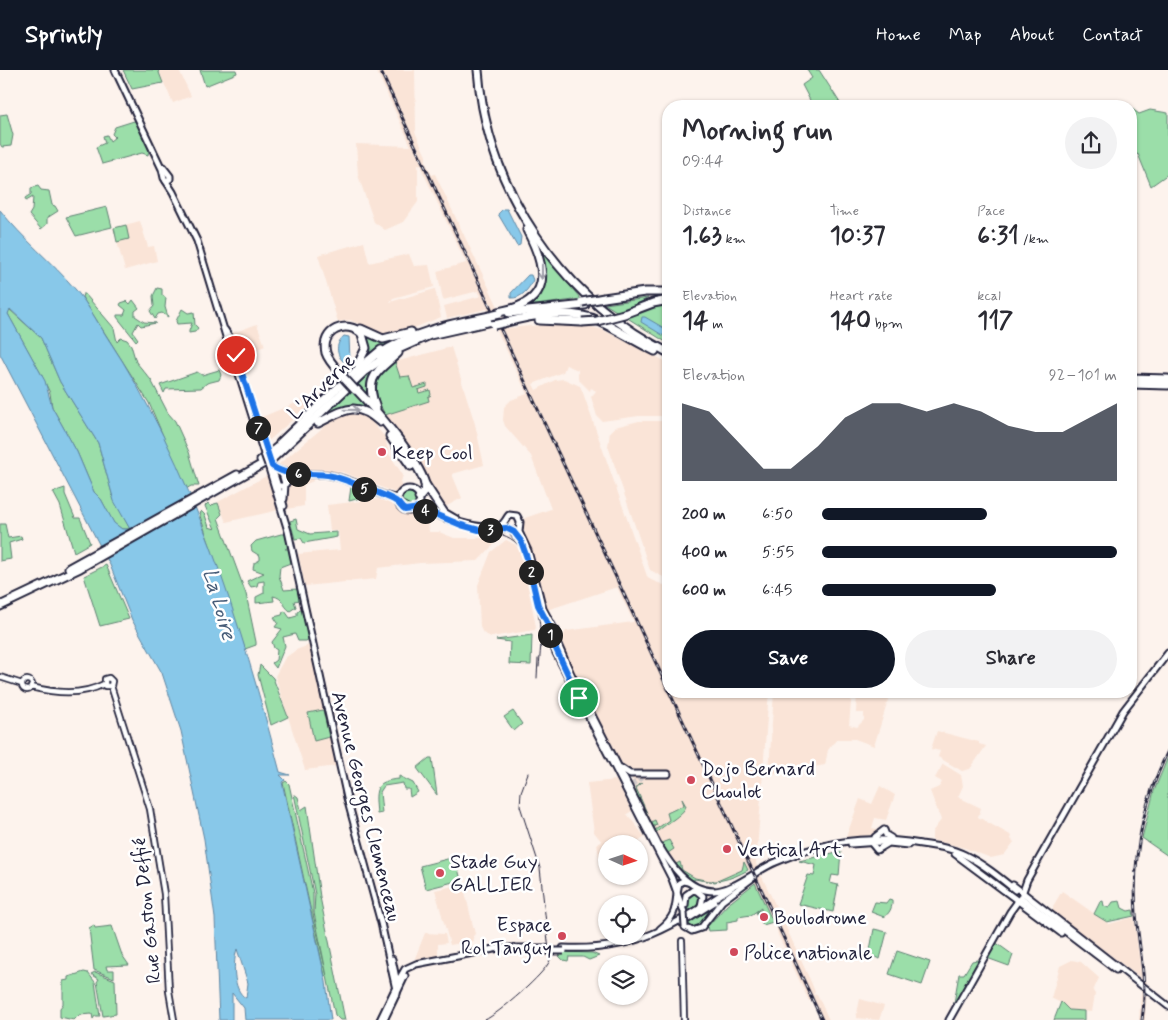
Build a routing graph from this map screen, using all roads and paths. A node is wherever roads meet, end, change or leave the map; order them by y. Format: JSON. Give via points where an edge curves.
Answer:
{"nodes":[{"id":1,"x":117,"y":70,"type":"edge"},
{"id":2,"x":478,"y":70,"type":"edge"},
{"id":3,"x":482,"y":70,"type":"edge"},
{"id":4,"x":505,"y":182,"type":"junction"},
{"id":5,"x":662,"y":292,"type":"edge"},
{"id":6,"x":662,"y":296,"type":"edge"},
{"id":7,"x":606,"y":300,"type":"junction"},
{"id":8,"x":662,"y":301,"type":"edge"},
{"id":9,"x":502,"y":317,"type":"junction"},
{"id":10,"x":446,"y":328,"type":"junction"},
{"id":11,"x":414,"y":332,"type":"junction"},
{"id":12,"x":662,"y":345,"type":"edge"},
{"id":13,"x":400,"y":351,"type":"junction"},
{"id":14,"x":662,"y":351,"type":"edge"},
{"id":15,"x":662,"y":352,"type":"edge"},
{"id":16,"x":343,"y":376,"type":"junction"},
{"id":17,"x":1137,"y":378,"type":"edge"},
{"id":18,"x":1168,"y":379,"type":"edge"},
{"id":19,"x":1137,"y":384,"type":"edge"},
{"id":20,"x":1168,"y":385,"type":"edge"},
{"id":21,"x":326,"y":399,"type":"junction"},
{"id":22,"x":318,"y":423,"type":"junction"},
{"id":23,"x":384,"y":424,"type":"junction"},
{"id":24,"x":276,"y":449,"type":"junction"},
{"id":25,"x":271,"y":463,"type":"junction"},
{"id":26,"x":282,"y":472,"type":"junction"},
{"id":27,"x":273,"y":475,"type":"junction"},
{"id":28,"x":325,"y":475,"type":"junction"},
{"id":29,"x":285,"y":484,"type":"junction"},
{"id":30,"x":425,"y":484,"type":"junction"},
{"id":31,"x":277,"y":486,"type":"junction"},
{"id":32,"x":215,"y":490,"type":"junction"},
{"id":33,"x":380,"y":494,"type":"junction"},
{"id":34,"x":399,"y":496,"type":"junction"},
{"id":35,"x":417,"y":500,"type":"junction"},
{"id":36,"x":398,"y":502,"type":"junction"},
{"id":37,"x":284,"y":504,"type":"junction"},
{"id":38,"x":456,"y":520,"type":"junction"},
{"id":39,"x":511,"y":528,"type":"junction"},
{"id":40,"x":8,"y":600,"type":"edge"},
{"id":41,"x":0,"y":606,"type":"edge"},
{"id":42,"x":551,"y":628,"type":"junction"},
{"id":43,"x":313,"y":632,"type":"junction"},
{"id":44,"x":552,"y":634,"type":"junction"},
{"id":45,"x":1168,"y":653,"type":"edge"},
{"id":46,"x":0,"y":677,"type":"edge"},
{"id":47,"x":1137,"y":692,"type":"edge"},
{"id":48,"x":1132,"y":698,"type":"edge"},
{"id":49,"x":613,"y":757,"type":"junction"},
{"id":50,"x":667,"y":774,"type":"junction"},
{"id":51,"x":643,"y":778,"type":"tunnel mouth"},
{"id":52,"x":622,"y":780,"type":"junction"},
{"id":53,"x":632,"y":798,"type":"dead end"},
{"id":54,"x":649,"y":834,"type":"junction"},
{"id":55,"x":864,"y":838,"type":"junction"},
{"id":56,"x":880,"y":840,"type":"junction"},
{"id":57,"x":911,"y":842,"type":"junction"},
{"id":58,"x":851,"y":844,"type":"junction"},
{"id":59,"x":893,"y":844,"type":"junction"},
{"id":60,"x":954,"y":852,"type":"junction"},
{"id":61,"x":747,"y":879,"type":"junction"},
{"id":62,"x":699,"y":887,"type":"junction"},
{"id":63,"x":678,"y":892,"type":"junction"},
{"id":64,"x":1019,"y":895,"type":"junction"},
{"id":65,"x":701,"y":908,"type":"junction"},
{"id":66,"x":685,"y":911,"type":"junction"},
{"id":67,"x":648,"y":936,"type":"edge"},
{"id":68,"x":648,"y":937,"type":"edge"},
{"id":69,"x":682,"y":942,"type":"dead end"},
{"id":70,"x":619,"y":945,"type":"edge"},
{"id":71,"x":545,"y":950,"type":"junction"},
{"id":72,"x":564,"y":950,"type":"junction"},
{"id":73,"x":391,"y":960,"type":"junction"},
{"id":74,"x":410,"y":966,"type":"junction"},
{"id":75,"x":397,"y":988,"type":"junction"},
{"id":76,"x":1168,"y":1008,"type":"edge"},
{"id":77,"x":174,"y":1019,"type":"edge"},
{"id":78,"x":382,"y":1020,"type":"edge"},
{"id":79,"x":684,"y":1020,"type":"edge"},
{"id":80,"x":949,"y":1020,"type":"edge"}],
"edges":[{"from":1,"to":25,"type":"main road","bridge":true,"via":[[197,241]]},
{"from":2,"to":4,"type":"highway","via":[[487,127]]},
{"from":3,"to":12,"type":"highway","via":[[489,117],[501,160],[519,201],[543,241],[602,306]]},
{"from":4,"to":9,"type":"highway","one_way":true,"via":[[538,251],[542,280],[528,301]]},
{"from":4,"to":14,"type":"highway","via":[[534,234],[567,277],[614,320]]},
{"from":5,"to":7,"type":"highway"},
{"from":6,"to":7,"type":"highway"},
{"from":7,"to":9,"type":"highway","bridge":true},
{"from":8,"to":9,"type":"highway","bridge":true,"via":[[597,321]]},
{"from":9,"to":10,"type":"highway","name":"L'Arverne"},
{"from":9,"to":15,"type":"highway","name":"L'Arverne","via":[[556,314],[597,320]]},
{"from":10,"to":11,"type":"highway"},
{"from":10,"to":13,"type":"highway"},
{"from":10,"to":24,"type":"highway","name":"L'Arverne","via":[[406,339],[376,356]]},
{"from":10,"to":25,"type":"highway","name":"L'Arverne","via":[[379,360]]},
{"from":11,"to":16,"type":"highway","via":[[383,339],[350,325],[332,329],[325,339],[324,350],[328,360]]},
{"from":11,"to":21,"type":"highway","via":[[376,354]]},
{"from":13,"to":22,"type":"highway","via":[[371,371]]},
{"from":13,"to":23,"type":"highway","via":[[377,369],[372,381],[373,400]]},
{"from":16,"to":21,"type":"highway","via":[[328,356],[326,342],[334,330],[343,326],[360,331],[365,338],[365,355]]},
{"from":16,"to":23,"type":"highway","bridge":true},
{"from":17,"to":18,"type":"highway"},
{"from":19,"to":20,"type":"highway"},
{"from":21,"to":24,"type":"highway"},
{"from":22,"to":23,"type":"highway","one_way":true,"via":[[340,410],[353,408],[367,412]]},
{"from":22,"to":25,"type":"highway"},
{"from":23,"to":30,"type":"highway","via":[[400,442]]},
{"from":23,"to":35,"type":"highway","via":[[424,486]]},
{"from":24,"to":32,"type":"highway","name":"L'Arverne"},
{"from":25,"to":26,"type":"main road"},
{"from":25,"to":27,"type":"main road"},
{"from":25,"to":32,"type":"highway","name":"L'Arverne"},
{"from":26,"to":27,"type":"main road"},
{"from":26,"to":28,"type":"main road"},
{"from":26,"to":29,"type":"main road"},
{"from":27,"to":31,"type":"main road"},
{"from":28,"to":29,"type":"main road","via":[[298,476]]},
{"from":28,"to":33,"type":"main road"},
{"from":29,"to":31,"type":"main road"},
{"from":29,"to":37,"type":"main road"},
{"from":30,"to":35,"type":"highway","via":[[425,490]]},
{"from":30,"to":38,"type":"highway","via":[[444,513]]},
{"from":31,"to":37,"type":"main road"},
{"from":31,"to":43,"type":"main road"},
{"from":32,"to":40,"type":"highway","name":"L'Arverne"},
{"from":33,"to":34,"type":"main road","via":[[394,498]]},
{"from":33,"to":36,"type":"main road"},
{"from":34,"to":35,"type":"main road","via":[[406,490]]},
{"from":34,"to":36,"type":"main road"},
{"from":35,"to":36,"type":"main road","via":[[405,510]]},
{"from":35,"to":38,"type":"main road","via":[[429,510]]},
{"from":35,"to":39,"type":"main road","via":[[479,530]]},
{"from":37,"to":43,"type":"main road"},
{"from":38,"to":39,"type":"main road","via":[[486,527]]},
{"from":39,"to":42,"type":"main road","via":[[521,541],[538,605]]},
{"from":39,"to":42,"type":"main road","via":[[528,551]]},
{"from":40,"to":41,"type":"highway","name":"L'Arverne"},
{"from":42,"to":44,"type":"main road","via":[[548,632]]},
{"from":43,"to":73,"type":"main road","name":"Avenue Georges Clemenceau"},
{"from":43,"to":73,"type":"main road","name":"Avenue Georges Clemenceau","via":[[347,798]]},
{"from":44,"to":49,"type":"main road"},
{"from":44,"to":52,"type":"main road","via":[[556,653]]},
{"from":45,"to":47,"type":"main road"},
{"from":46,"to":77,"type":"main road","name":"Rue Gaston Deffié","via":[[22,684],[26,690],[31,687],[67,692],[92,689],[104,684],[108,678],[112,681],[151,815],[164,894],[169,991]]},
{"from":48,"to":64,"type":"main road"},
{"from":49,"to":50,"type":"main road","via":[[628,774]]},
{"from":49,"to":52,"type":"main road"},
{"from":50,"to":51,"type":"main road"},
{"from":50,"to":52,"type":"main road"},
{"from":52,"to":54,"type":"main road"},
{"from":52,"to":62,"type":"main road","via":[[674,870]]},
{"from":53,"to":54,"type":"main road"},
{"from":54,"to":63,"type":"main road"},
{"from":55,"to":56,"type":"main road"},
{"from":55,"to":57,"type":"main road","via":[[876,837],[884,830],[888,837]]},
{"from":55,"to":61,"type":"main road","via":[[808,850]]},
{"from":56,"to":57,"type":"main road"},
{"from":56,"to":58,"type":"main road"},
{"from":56,"to":59,"type":"main road"},
{"from":57,"to":60,"type":"main road"},
{"from":58,"to":59,"type":"main road","via":[[873,844],[877,850]]},
{"from":58,"to":61,"type":"main road","via":[[797,857]]},
{"from":59,"to":60,"type":"main road"},
{"from":60,"to":64,"type":"main road"},
{"from":60,"to":64,"type":"main road","via":[[985,869]]},
{"from":60,"to":64,"type":"main road","via":[[978,859]]},
{"from":61,"to":62,"type":"main road","via":[[719,890]]},
{"from":61,"to":65,"type":"main road"},
{"from":61,"to":66,"type":"main road","bridge":true,"via":[[716,907],[702,928],[692,931],[685,927]]},
{"from":61,"to":72,"type":"main road","via":[[681,924],[653,938],[612,949]]},
{"from":62,"to":63,"type":"main road","via":[[683,881]]},
{"from":63,"to":66,"type":"main road"},
{"from":63,"to":67,"type":"main road","via":[[678,902],[671,918]]},
{"from":64,"to":76,"type":"main road","via":[[1106,957]]},
{"from":64,"to":76,"type":"main road","via":[[1076,944]]},
{"from":64,"to":80,"type":"main road"},
{"from":65,"to":66,"type":"main road","via":[[703,896],[693,890],[685,898]]},
{"from":65,"to":68,"type":"main road"},
{"from":69,"to":79,"type":"main road"},
{"from":70,"to":72,"type":"main road"},
{"from":71,"to":72,"type":"main road","bridge":true},
{"from":71,"to":74,"type":"main road","via":[[499,948]]},
{"from":71,"to":75,"type":"main road","via":[[494,951],[431,963],[410,969]]},
{"from":73,"to":74,"type":"main road","via":[[398,966]]},
{"from":73,"to":75,"type":"main road"},
{"from":73,"to":75,"type":"main road","name":"Avenue Georges Clemenceau"},
{"from":74,"to":75,"type":"main road"},
{"from":75,"to":78,"type":"main road"}]}
